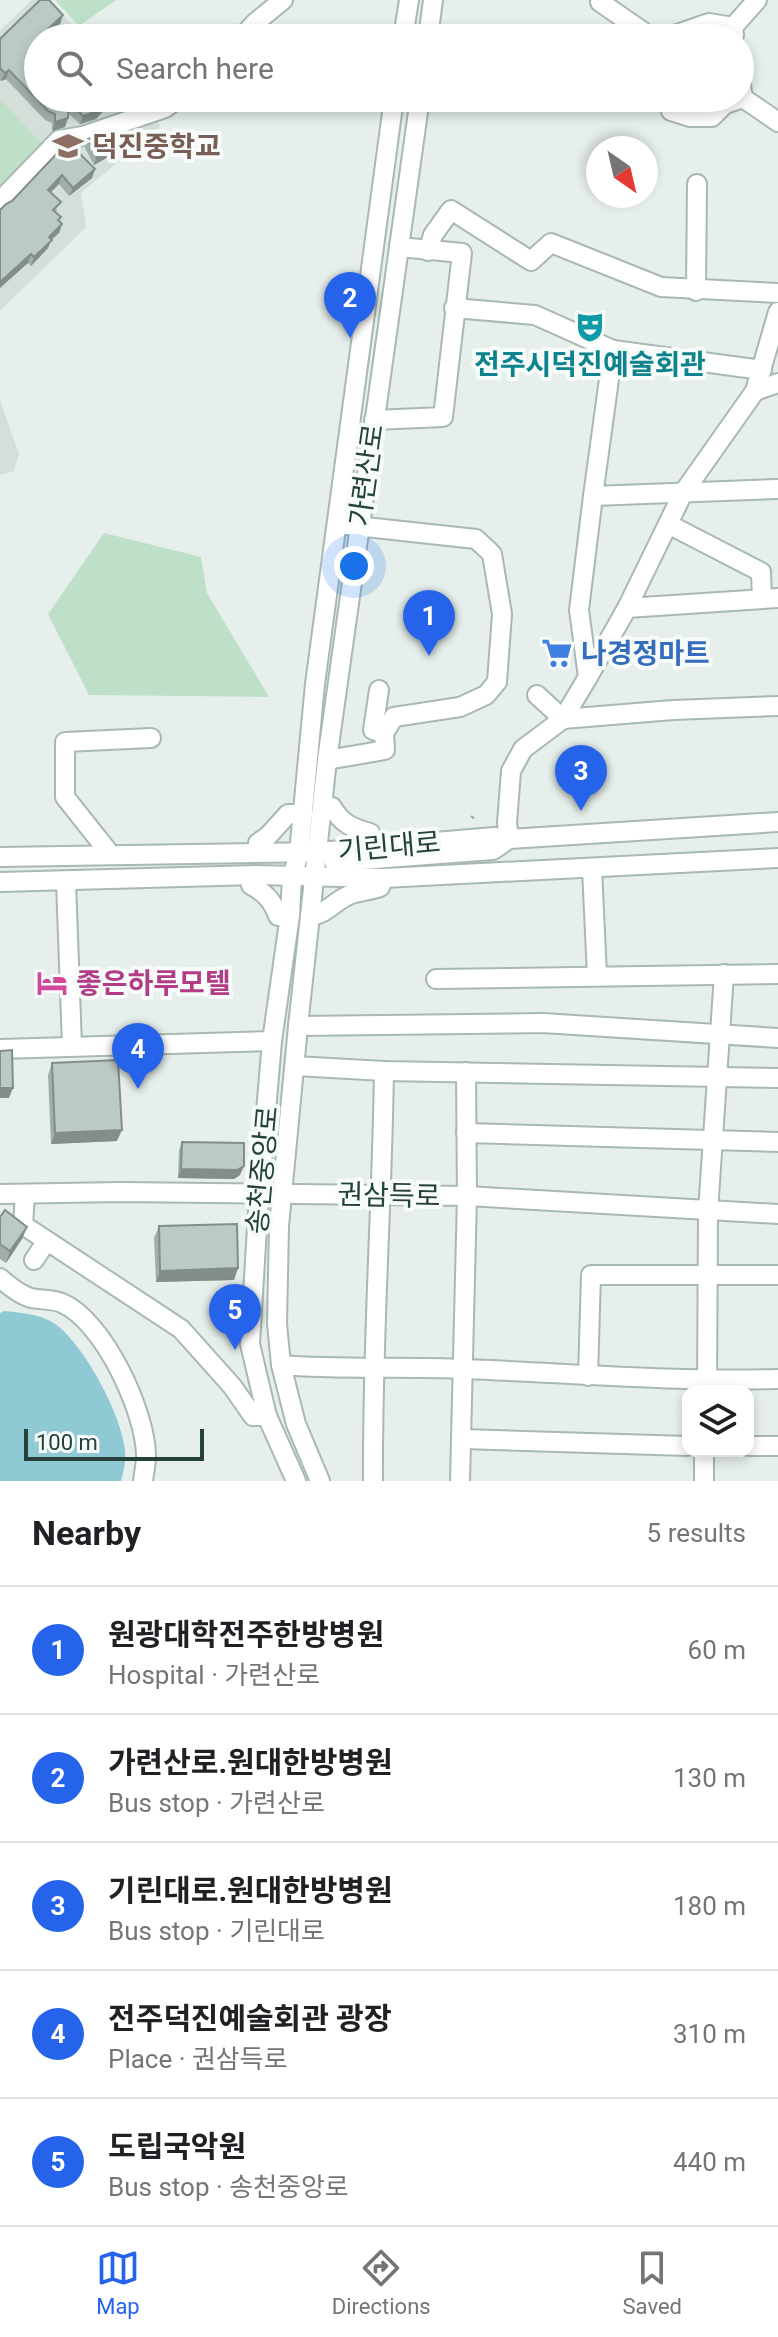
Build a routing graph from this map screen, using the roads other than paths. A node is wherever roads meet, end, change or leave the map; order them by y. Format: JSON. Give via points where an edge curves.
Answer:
{"nodes":[{"id":1,"x":283,"y":0,"type":"edge"},
{"id":2,"x":409,"y":0,"type":"edge"},
{"id":3,"x":433,"y":0,"type":"edge"},
{"id":4,"x":757,"y":0,"type":"edge"},
{"id":5,"x":600,"y":2,"type":"edge"},
{"id":6,"x":254,"y":24,"type":"edge"},
{"id":7,"x":405,"y":24,"type":"edge"},
{"id":8,"x":430,"y":24,"type":"edge"},
{"id":9,"x":632,"y":24,"type":"edge"},
{"id":10,"x":740,"y":24,"type":"edge"},
{"id":11,"x":754,"y":106,"type":"edge"},
{"id":12,"x":153,"y":112,"type":"edge"},
{"id":13,"x":392,"y":112,"type":"edge"},
{"id":14,"x":418,"y":112,"type":"edge"},
{"id":15,"x":674,"y":112,"type":"edge"},
{"id":16,"x":717,"y":112,"type":"edge"},
{"id":17,"x":778,"y":122,"type":"edge"},
{"id":18,"x":697,"y":184,"type":"dead end"},
{"id":19,"x":0,"y":201,"type":"edge"},
{"id":20,"x":399,"y":247,"type":"junction"},
{"id":21,"x":428,"y":251,"type":"junction"},
{"id":22,"x":696,"y":291,"type":"junction"},
{"id":23,"x":778,"y":293,"type":"edge"},
{"id":24,"x":454,"y":308,"type":"junction"},
{"id":25,"x":778,"y":312,"type":"edge"},
{"id":26,"x":613,"y":350,"type":"junction"},
{"id":27,"x":769,"y":384,"type":"edge"},
{"id":28,"x":374,"y":420,"type":"junction"},
{"id":29,"x":778,"y":489,"type":"edge"},
{"id":30,"x":683,"y":493,"type":"junction"},
{"id":31,"x":593,"y":496,"type":"junction"},
{"id":32,"x":336,"y":524,"type":"junction"},
{"id":33,"x":668,"y":524,"type":"junction"},
{"id":34,"x":359,"y":526,"type":"junction"},
{"id":35,"x":770,"y":598,"type":"edge"},
{"id":36,"x":627,"y":608,"type":"junction"},
{"id":37,"x":588,"y":677,"type":"junction"},
{"id":38,"x":379,"y":690,"type":"dead end"},
{"id":39,"x":537,"y":695,"type":"dead end"},
{"id":40,"x":778,"y":706,"type":"edge"},
{"id":41,"x":563,"y":719,"type":"junction"},
{"id":42,"x":384,"y":733,"type":"junction"},
{"id":43,"x":151,"y":738,"type":"dead end"},
{"id":44,"x":327,"y":760,"type":"junction"},
{"id":45,"x":323,"y":805,"type":"junction"},
{"id":46,"x":303,"y":814,"type":"junction"},
{"id":47,"x":778,"y":822,"type":"edge"},
{"id":48,"x":509,"y":839,"type":"junction"},
{"id":49,"x":371,"y":846,"type":"junction"},
{"id":50,"x":258,"y":852,"type":"junction"},
{"id":51,"x":111,"y":855,"type":"junction"},
{"id":52,"x":0,"y":857,"type":"edge"},
{"id":53,"x":778,"y":858,"type":"edge"},
{"id":54,"x":307,"y":866,"type":"junction"},
{"id":55,"x":592,"y":868,"type":"junction"},
{"id":56,"x":250,"y":876,"type":"junction"},
{"id":57,"x":384,"y":878,"type":"junction"},
{"id":58,"x":0,"y":882,"type":"edge"},
{"id":59,"x":66,"y":882,"type":"junction"},
{"id":60,"x":290,"y":915,"type":"junction"},
{"id":61,"x":310,"y":916,"type":"junction"},
{"id":62,"x":724,"y":974,"type":"junction"},
{"id":63,"x":778,"y":974,"type":"edge"},
{"id":64,"x":597,"y":976,"type":"junction"},
{"id":65,"x":436,"y":979,"type":"dead end"},
{"id":66,"x":300,"y":1007,"type":"junction"},
{"id":67,"x":298,"y":1026,"type":"junction"},
{"id":68,"x":722,"y":1036,"type":"junction"},
{"id":69,"x":778,"y":1038,"type":"edge"},
{"id":70,"x":272,"y":1041,"type":"junction"},
{"id":71,"x":72,"y":1046,"type":"junction"},
{"id":72,"x":0,"y":1049,"type":"edge"},
{"id":73,"x":295,"y":1066,"type":"junction"},
{"id":74,"x":384,"y":1071,"type":"junction"},
{"id":75,"x":466,"y":1072,"type":"junction"},
{"id":76,"x":718,"y":1076,"type":"junction"},
{"id":77,"x":778,"y":1078,"type":"edge"},
{"id":78,"x":466,"y":1133,"type":"junction"},
{"id":79,"x":712,"y":1141,"type":"junction"},
{"id":80,"x":778,"y":1142,"type":"edge"},
{"id":81,"x":283,"y":1193,"type":"junction"},
{"id":82,"x":0,"y":1194,"type":"edge"},
{"id":83,"x":25,"y":1194,"type":"junction"},
{"id":84,"x":259,"y":1194,"type":"junction"},
{"id":85,"x":382,"y":1195,"type":"junction"},
{"id":86,"x":467,"y":1196,"type":"junction"},
{"id":87,"x":708,"y":1212,"type":"junction"},
{"id":88,"x":778,"y":1214,"type":"edge"},
{"id":89,"x":46,"y":1242,"type":"junction"},
{"id":90,"x":34,"y":1260,"type":"dead end"},
{"id":91,"x":709,"y":1274,"type":"junction"},
{"id":92,"x":778,"y":1275,"type":"edge"},
{"id":93,"x":0,"y":1278,"type":"edge"},
{"id":94,"x":281,"y":1365,"type":"junction"},
{"id":95,"x":372,"y":1368,"type":"junction"},
{"id":96,"x":462,"y":1369,"type":"junction"},
{"id":97,"x":588,"y":1376,"type":"junction"},
{"id":98,"x":778,"y":1379,"type":"edge"},
{"id":99,"x":695,"y":1385,"type":"edge"},
{"id":100,"x":707,"y":1385,"type":"edge"},
{"id":101,"x":717,"y":1385,"type":"edge"},
{"id":102,"x":267,"y":1416,"type":"junction"},
{"id":103,"x":463,"y":1439,"type":"junction"},
{"id":104,"x":682,"y":1446,"type":"edge"},
{"id":105,"x":754,"y":1446,"type":"edge"},
{"id":106,"x":778,"y":1446,"type":"edge"},
{"id":107,"x":704,"y":1457,"type":"edge"},
{"id":108,"x":143,"y":1481,"type":"edge"},
{"id":109,"x":296,"y":1481,"type":"edge"},
{"id":110,"x":320,"y":1481,"type":"edge"},
{"id":111,"x":373,"y":1481,"type":"edge"},
{"id":112,"x":460,"y":1481,"type":"edge"},
{"id":113,"x":704,"y":1481,"type":"edge"}],
"edges":[{"from":1,"to":6,"type":"street"},
{"from":2,"to":7,"type":"street"},
{"from":3,"to":8,"type":"street"},
{"from":4,"to":10,"type":"street"},
{"from":5,"to":9,"type":"street"},
{"from":11,"to":17,"type":"street"},
{"from":12,"to":19,"type":"street","via":[[59,140]]},
{"from":13,"to":32,"type":"street","name":"가련산로"},
{"from":14,"to":20,"type":"street","name":"가련산로"},
{"from":15,"to":16,"type":"street","via":[[712,117]]},
{"from":18,"to":22,"type":"street"},
{"from":20,"to":21,"type":"street"},
{"from":20,"to":28,"type":"street","name":"가련산로"},
{"from":21,"to":22,"type":"street","via":[[451,210],[531,261],[551,243],[661,287]]},
{"from":21,"to":24,"type":"street","via":[[462,253]]},
{"from":22,"to":23,"type":"street"},
{"from":24,"to":26,"type":"street","via":[[535,315]]},
{"from":24,"to":28,"type":"street","via":[[443,417]]},
{"from":25,"to":27,"type":"street"},
{"from":26,"to":27,"type":"street"},
{"from":26,"to":31,"type":"street"},
{"from":27,"to":30,"type":"street"},
{"from":28,"to":34,"type":"street","name":"가련산로"},
{"from":29,"to":30,"type":"street"},
{"from":30,"to":31,"type":"street"},
{"from":30,"to":33,"type":"street"},
{"from":31,"to":37,"type":"street","via":[[579,610]]},
{"from":32,"to":34,"type":"street"},
{"from":32,"to":46,"type":"street","name":"가련산로"},
{"from":33,"to":35,"type":"street","via":[[761,572]]},
{"from":33,"to":36,"type":"street"},
{"from":34,"to":42,"type":"street","via":[[476,539],[492,554],[502,614],[497,682],[486,695],[460,707],[394,717]]},
{"from":34,"to":44,"type":"street","name":"가련산로"},
{"from":35,"to":36,"type":"street"},
{"from":36,"to":37,"type":"street"},
{"from":37,"to":41,"type":"street"},
{"from":38,"to":42,"type":"street","via":[[373,730]]},
{"from":39,"to":41,"type":"street"},
{"from":40,"to":41,"type":"street"},
{"from":41,"to":48,"type":"street","via":[[523,749],[511,771]]},
{"from":42,"to":44,"type":"street","via":[[385,750]]},
{"from":43,"to":51,"type":"street","via":[[65,742],[65,797]]},
{"from":44,"to":45,"type":"street","name":"가련산로"},
{"from":45,"to":49,"type":"street","via":[[332,807],[344,823],[370,833]]},
{"from":45,"to":54,"type":"street","name":"가련산로"},
{"from":46,"to":50,"type":"street","via":[[288,814],[258,843]]},
{"from":46,"to":54,"type":"street","name":"가련산로"},
{"from":47,"to":48,"type":"street","name":"기린대로"},
{"from":48,"to":49,"type":"street","name":"기린대로"},
{"from":48,"to":54,"type":"street","via":[[493,850]]},
{"from":49,"to":54,"type":"street","name":"기린대로"},
{"from":50,"to":51,"type":"street","name":"기린대로"},
{"from":50,"to":54,"type":"street","name":"기린대로"},
{"from":51,"to":52,"type":"street","name":"기린대로"},
{"from":53,"to":55,"type":"street","name":"기린대로"},
{"from":54,"to":56,"type":"street","name":"기린대로"},
{"from":54,"to":57,"type":"street","name":"기린대로"},
{"from":54,"to":60,"type":"street","name":"송천중앙로"},
{"from":54,"to":61,"type":"street","name":"송천중앙로"},
{"from":54,"to":66,"type":"street","via":[[294,998]]},
{"from":55,"to":57,"type":"street","name":"기린대로"},
{"from":55,"to":64,"type":"street"},
{"from":56,"to":59,"type":"street","name":"기린대로"},
{"from":56,"to":60,"type":"street","via":[[251,885],[271,900],[278,916]]},
{"from":57,"to":61,"type":"street","via":[[380,887],[351,893],[322,914]]},
{"from":58,"to":59,"type":"street","name":"기린대로"},
{"from":59,"to":71,"type":"street"},
{"from":60,"to":70,"type":"street","name":"송천중앙로"},
{"from":61,"to":66,"type":"street","name":"송천중앙로"},
{"from":62,"to":63,"type":"street"},
{"from":62,"to":64,"type":"street"},
{"from":62,"to":68,"type":"street"},
{"from":64,"to":65,"type":"street"},
{"from":66,"to":67,"type":"street","name":"송천중앙로"},
{"from":67,"to":68,"type":"street","via":[[543,1023]]},
{"from":67,"to":73,"type":"street","name":"송천중앙로"},
{"from":68,"to":69,"type":"street"},
{"from":68,"to":76,"type":"street"},
{"from":70,"to":71,"type":"street"},
{"from":70,"to":84,"type":"street","name":"송천중앙로"},
{"from":71,"to":72,"type":"street"},
{"from":73,"to":74,"type":"street"},
{"from":73,"to":81,"type":"street","name":"송천중앙로"},
{"from":74,"to":75,"type":"street"},
{"from":74,"to":85,"type":"street"},
{"from":75,"to":76,"type":"street"},
{"from":75,"to":78,"type":"street"},
{"from":76,"to":77,"type":"street"},
{"from":76,"to":79,"type":"street"},
{"from":78,"to":79,"type":"street"},
{"from":78,"to":86,"type":"street"},
{"from":79,"to":80,"type":"street"},
{"from":79,"to":87,"type":"street"},
{"from":81,"to":84,"type":"street","name":"권삼득로"},
{"from":81,"to":85,"type":"street","name":"권삼득로"},
{"from":81,"to":94,"type":"street","name":"송천중앙로","via":[[277,1324]]},
{"from":82,"to":83,"type":"street","name":"권삼득로"},
{"from":83,"to":84,"type":"street","name":"권삼득로"},
{"from":83,"to":89,"type":"street","via":[[23,1225]]},
{"from":84,"to":102,"type":"street","name":"송천중앙로","via":[[250,1344]]},
{"from":85,"to":86,"type":"street","name":"권삼득로"},
{"from":85,"to":95,"type":"street"},
{"from":86,"to":87,"type":"street","name":"권삼득로"},
{"from":86,"to":96,"type":"street"},
{"from":87,"to":88,"type":"street","name":"권삼득로"},
{"from":87,"to":91,"type":"street"},
{"from":89,"to":90,"type":"street"},
{"from":89,"to":102,"type":"street","via":[[181,1329],[253,1416]]},
{"from":91,"to":92,"type":"street"},
{"from":91,"to":97,"type":"street","via":[[591,1275]]},
{"from":91,"to":100,"type":"street"},
{"from":93,"to":108,"type":"street","via":[[27,1297],[62,1303],[86,1321],[110,1353],[136,1406],[146,1456]]},
{"from":94,"to":95,"type":"street"},
{"from":94,"to":110,"type":"street","name":"송천중앙로","via":[[296,1424]]},
{"from":95,"to":96,"type":"street"},
{"from":95,"to":111,"type":"street"},
{"from":96,"to":97,"type":"street"},
{"from":96,"to":103,"type":"street"},
{"from":97,"to":99,"type":"street"},
{"from":98,"to":101,"type":"street"},
{"from":102,"to":109,"type":"street","name":"송천중앙로"},
{"from":103,"to":104,"type":"street"},
{"from":103,"to":112,"type":"street"},
{"from":105,"to":106,"type":"street"},
{"from":107,"to":113,"type":"street"}]}
